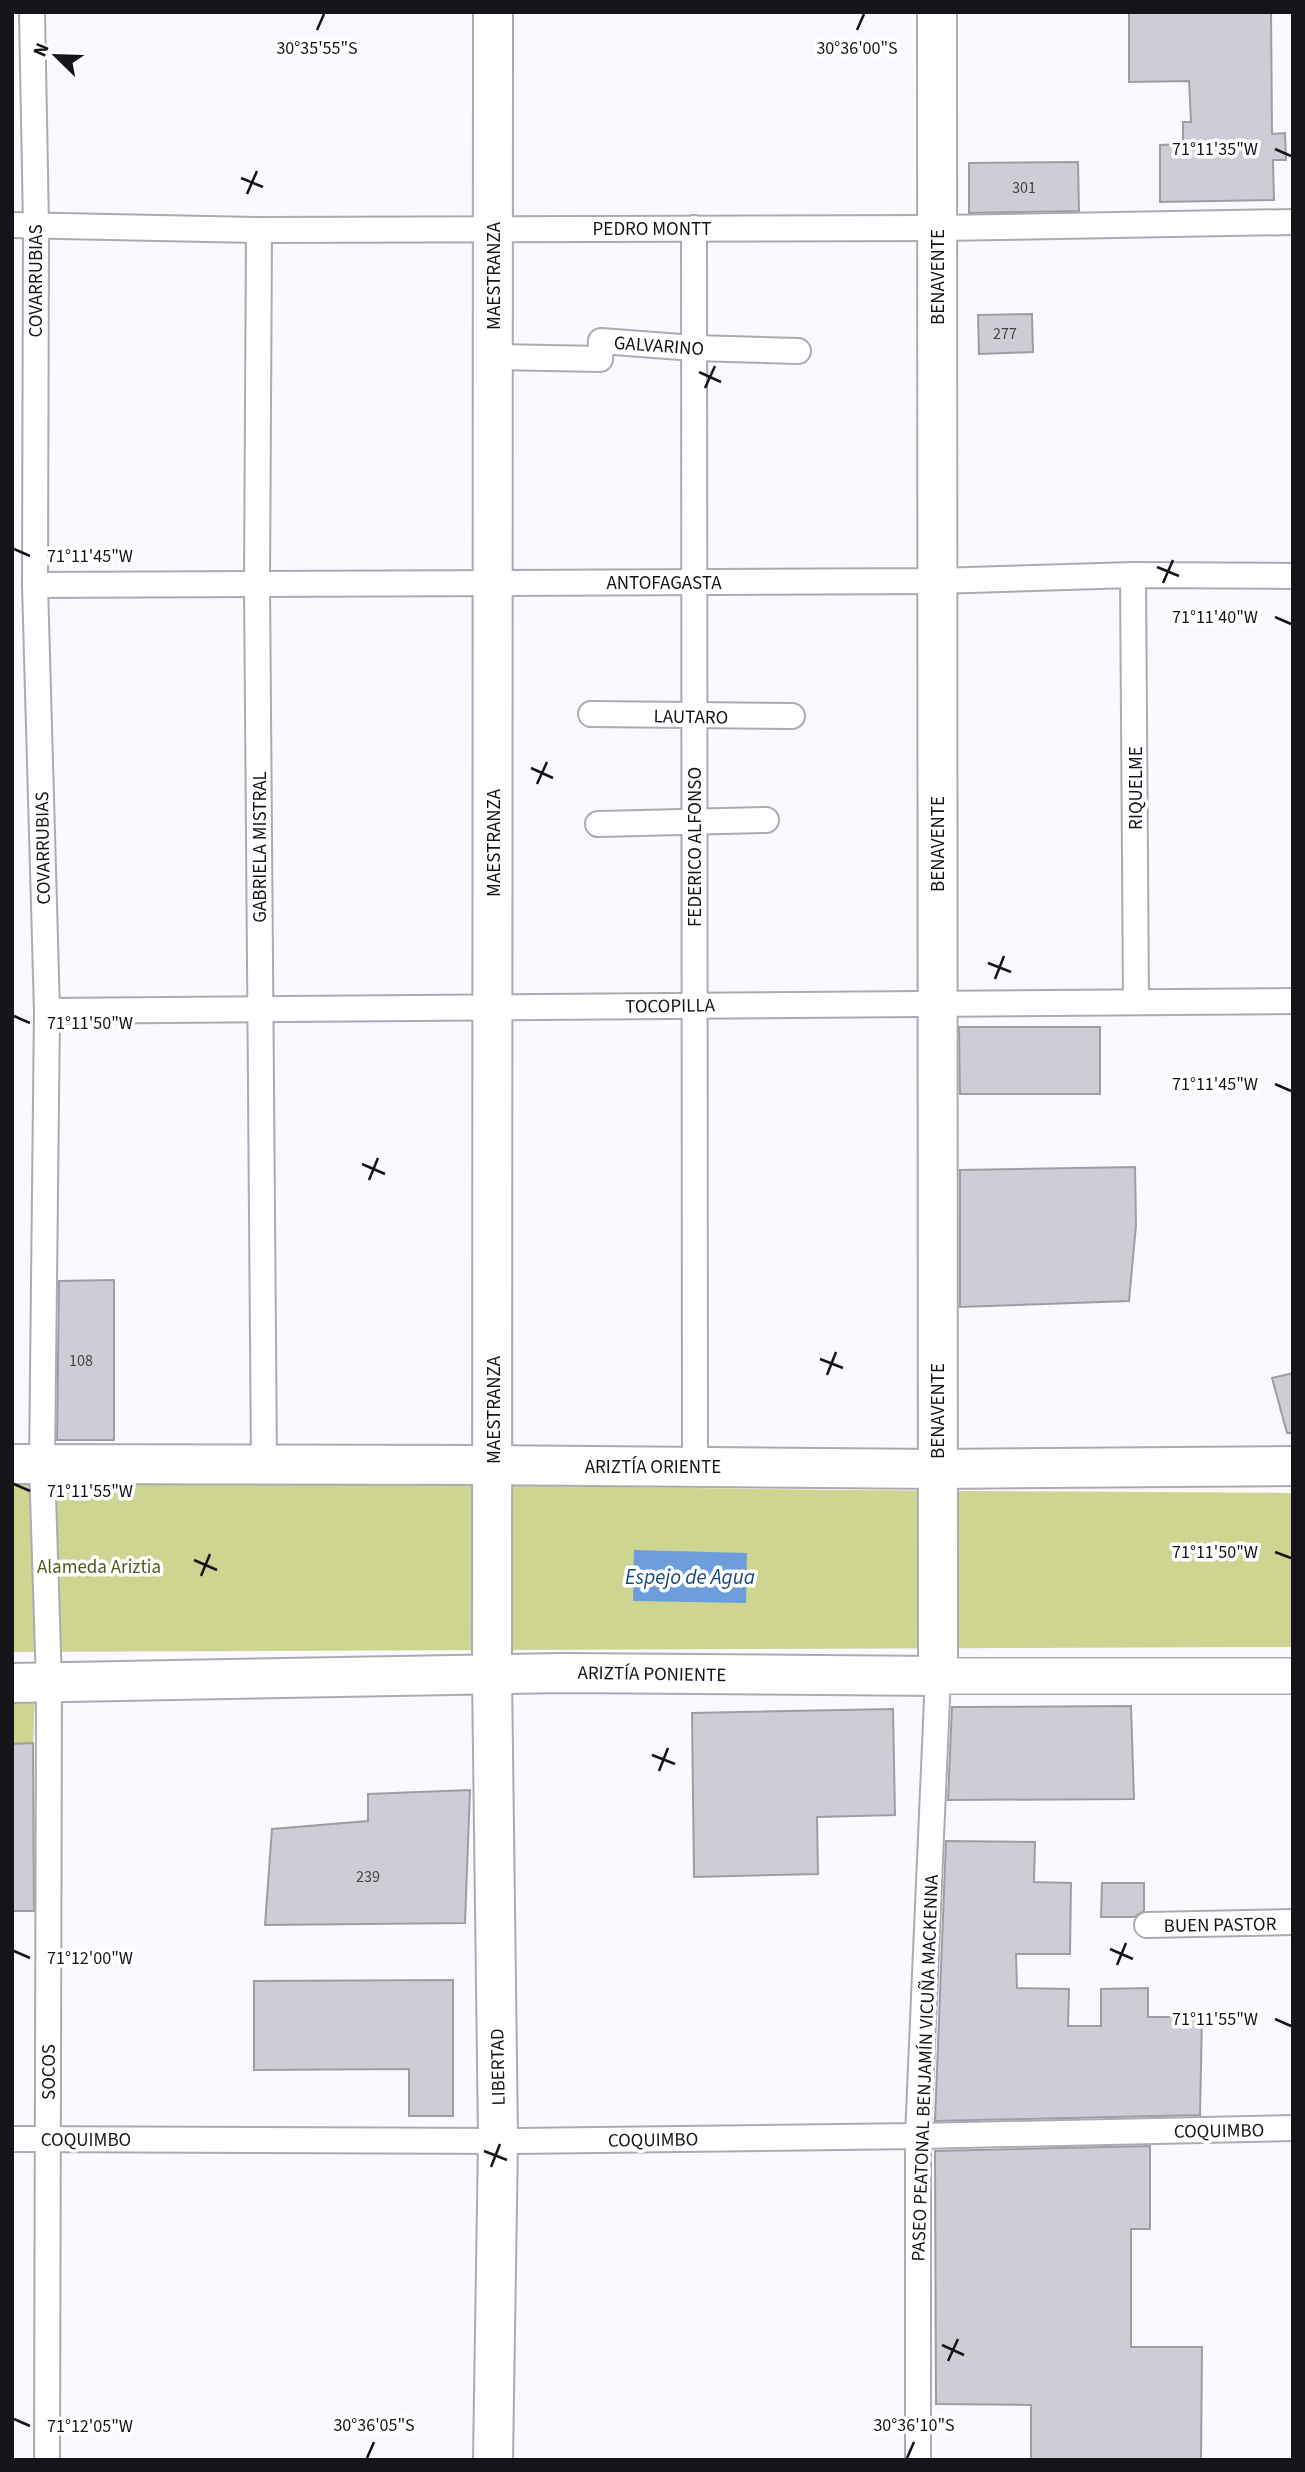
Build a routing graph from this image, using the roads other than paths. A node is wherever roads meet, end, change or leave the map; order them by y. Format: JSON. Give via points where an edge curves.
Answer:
{"nodes":[{"id":1,"x":32,"y":12,"type":"edge"},
{"id":2,"x":493,"y":12,"type":"edge"},
{"id":3,"x":937,"y":12,"type":"edge"},
{"id":4,"x":1293,"y":222,"type":"edge"},
{"id":5,"x":24,"y":225,"type":"edge"},
{"id":6,"x":694,"y":228,"type":"junction"},
{"id":7,"x":937,"y":228,"type":"junction"},
{"id":8,"x":493,"y":229,"type":"junction"},
{"id":9,"x":259,"y":230,"type":"junction"},
{"id":10,"x":694,"y":348,"type":"junction"},
{"id":11,"x":799,"y":351,"type":"dead end"},
{"id":12,"x":493,"y":357,"type":"junction"},
{"id":13,"x":1133,"y":575,"type":"junction"},
{"id":14,"x":1293,"y":576,"type":"edge"},
{"id":15,"x":493,"y":581,"type":"junction"},
{"id":16,"x":937,"y":581,"type":"junction"},
{"id":17,"x":694,"y":582,"type":"junction"},
{"id":18,"x":257,"y":584,"type":"junction"},
{"id":19,"x":35,"y":585,"type":"junction"},
{"id":20,"x":591,"y":714,"type":"dead end"},
{"id":21,"x":694,"y":716,"type":"junction"},
{"id":22,"x":792,"y":716,"type":"dead end"},
{"id":23,"x":766,"y":820,"type":"dead end"},
{"id":24,"x":694,"y":822,"type":"junction"},
{"id":25,"x":598,"y":824,"type":"dead end"},
{"id":26,"x":1293,"y":1001,"type":"edge"},
{"id":27,"x":1136,"y":1002,"type":"junction"},
{"id":28,"x":937,"y":1003,"type":"junction"},
{"id":29,"x":694,"y":1005,"type":"junction"},
{"id":30,"x":492,"y":1009,"type":"junction"},
{"id":31,"x":47,"y":1011,"type":"junction"},
{"id":32,"x":260,"y":1011,"type":"junction"},
{"id":33,"x":27,"y":1464,"type":"edge"},
{"id":34,"x":264,"y":1464,"type":"junction"},
{"id":35,"x":492,"y":1465,"type":"junction"},
{"id":36,"x":695,"y":1466,"type":"junction"},
{"id":37,"x":1293,"y":1466,"type":"edge"},
{"id":38,"x":937,"y":1469,"type":"junction"},
{"id":39,"x":492,"y":1674,"type":"junction"},
{"id":40,"x":937,"y":1676,"type":"junction"},
{"id":41,"x":1293,"y":1676,"type":"edge"},
{"id":42,"x":31,"y":1683,"type":"edge"},
{"id":43,"x":1293,"y":1922,"type":"edge"},
{"id":44,"x":1147,"y":1926,"type":"dead end"},
{"id":45,"x":1293,"y":2128,"type":"edge"},
{"id":46,"x":918,"y":2136,"type":"junction"},
{"id":47,"x":12,"y":2139,"type":"edge"},
{"id":48,"x":48,"y":2139,"type":"junction"},
{"id":49,"x":498,"y":2140,"type":"junction"},
{"id":50,"x":47,"y":2460,"type":"edge"},
{"id":51,"x":493,"y":2460,"type":"edge"},
{"id":52,"x":918,"y":2460,"type":"edge"}],
"edges":[{"from":1,"to":5,"type":"street","name":"COVARRUBIAS"},
{"from":2,"to":8,"type":"main road","name":"MAESTRANZA"},
{"from":3,"to":7,"type":"main road","name":"BENAVENTE"},
{"from":4,"to":7,"type":"street","name":"PEDRO MONTT"},
{"from":5,"to":9,"type":"street","name":"PEDRO MONTT"},
{"from":5,"to":19,"type":"street","name":"COVARRUBIAS"},
{"from":6,"to":7,"type":"street","name":"PEDRO MONTT"},
{"from":6,"to":8,"type":"street","name":"PEDRO MONTT"},
{"from":6,"to":10,"type":"street","name":"FEDERICO ALFONSO"},
{"from":7,"to":16,"type":"main road","name":"BENAVENTE"},
{"from":8,"to":9,"type":"street","name":"PEDRO MONTT"},
{"from":8,"to":12,"type":"main road","name":"MAESTRANZA"},
{"from":9,"to":18,"type":"street","name":"GABRIELA MISTRAL"},
{"from":10,"to":11,"type":"street","name":"GALVARINO"},
{"from":10,"to":12,"type":"street","name":"GALVARINO","via":[[601,341],[600,359]]},
{"from":10,"to":17,"type":"street","name":"FEDERICO ALFONSO"},
{"from":12,"to":15,"type":"main road","name":"MAESTRANZA"},
{"from":13,"to":14,"type":"street","name":"ANTOFAGASTA"},
{"from":13,"to":16,"type":"street","name":"ANTOFAGASTA"},
{"from":13,"to":27,"type":"street","name":"RIQUELME"},
{"from":15,"to":17,"type":"street","name":"ANTOFAGASTA"},
{"from":15,"to":18,"type":"street","name":"ANTOFAGASTA"},
{"from":15,"to":30,"type":"main road","name":"MAESTRANZA"},
{"from":16,"to":17,"type":"street","name":"ANTOFAGASTA"},
{"from":16,"to":28,"type":"main road","name":"BENAVENTE"},
{"from":17,"to":21,"type":"street","name":"FEDERICO ALFONSO"},
{"from":18,"to":19,"type":"street","name":"ANTOFAGASTA"},
{"from":18,"to":32,"type":"street","name":"GABRIELA MISTRAL"},
{"from":19,"to":31,"type":"street","name":"COVARRUBIAS"},
{"from":20,"to":21,"type":"street","name":"LAUTARO"},
{"from":21,"to":22,"type":"street","name":"LAUTARO"},
{"from":21,"to":24,"type":"street","name":"FEDERICO ALFONSO"},
{"from":23,"to":24,"type":"street"},
{"from":24,"to":25,"type":"street"},
{"from":24,"to":29,"type":"street","name":"FEDERICO ALFONSO"},
{"from":26,"to":27,"type":"street","name":"TOCOPILLA"},
{"from":27,"to":28,"type":"street","name":"TOCOPILLA"},
{"from":28,"to":29,"type":"street","name":"TOCOPILLA"},
{"from":28,"to":38,"type":"main road","name":"BENAVENTE"},
{"from":29,"to":30,"type":"street","name":"TOCOPILLA"},
{"from":29,"to":36,"type":"street","name":"FEDERICO ALFONSO"},
{"from":30,"to":32,"type":"street","name":"TOCOPILLA"},
{"from":30,"to":35,"type":"main road","name":"MAESTRANZA"},
{"from":31,"to":32,"type":"street","name":"TOCOPILLA"},
{"from":31,"to":33,"type":"street","name":"COVARRUBIAS"},
{"from":32,"to":34,"type":"street","name":"GABRIELA MISTRAL"},
{"from":33,"to":34,"type":"main road","name":"ARIZTÍA ORIENTE"},
{"from":33,"to":42,"type":"street","name":"COVARRUBIAS"},
{"from":34,"to":35,"type":"main road","name":"ARIZTÍA ORIENTE"},
{"from":35,"to":36,"type":"main road","name":"ARIZTÍA ORIENTE"},
{"from":35,"to":39,"type":"main road","name":"MAESTRANZA"},
{"from":36,"to":38,"type":"main road","name":"ARIZTÍA ORIENTE"},
{"from":37,"to":38,"type":"main road","name":"ARIZTÍA ORIENTE"},
{"from":38,"to":40,"type":"main road","name":"BENAVENTE"},
{"from":39,"to":40,"type":"main road","name":"ARIZTÍA PONIENTE"},
{"from":39,"to":42,"type":"main road","name":"ARIZTÍA PONIENTE"},
{"from":39,"to":49,"type":"main road","name":"LIBERTAD"},
{"from":40,"to":41,"type":"main road","name":"ARIZTÍA PONIENTE"},
{"from":40,"to":46,"type":"street","name":"PASEO PEATONAL BENJAMÍN VICUÑA MACKENNA"},
{"from":42,"to":48,"type":"street","name":"SOCOS"},
{"from":43,"to":44,"type":"street","name":"BUEN PASTOR"},
{"from":45,"to":46,"type":"street","name":"COQUIMBO"},
{"from":46,"to":49,"type":"street","name":"COQUIMBO"},
{"from":46,"to":52,"type":"street","name":"PASEO PEATONAL BENJAMÍN VICUÑA MACKENNA"},
{"from":47,"to":48,"type":"street","name":"COQUIMBO"},
{"from":48,"to":49,"type":"street","name":"COQUIMBO"},
{"from":48,"to":50,"type":"street","name":"SOCOS"},
{"from":49,"to":51,"type":"main road","name":"LIBERTAD"}]}
